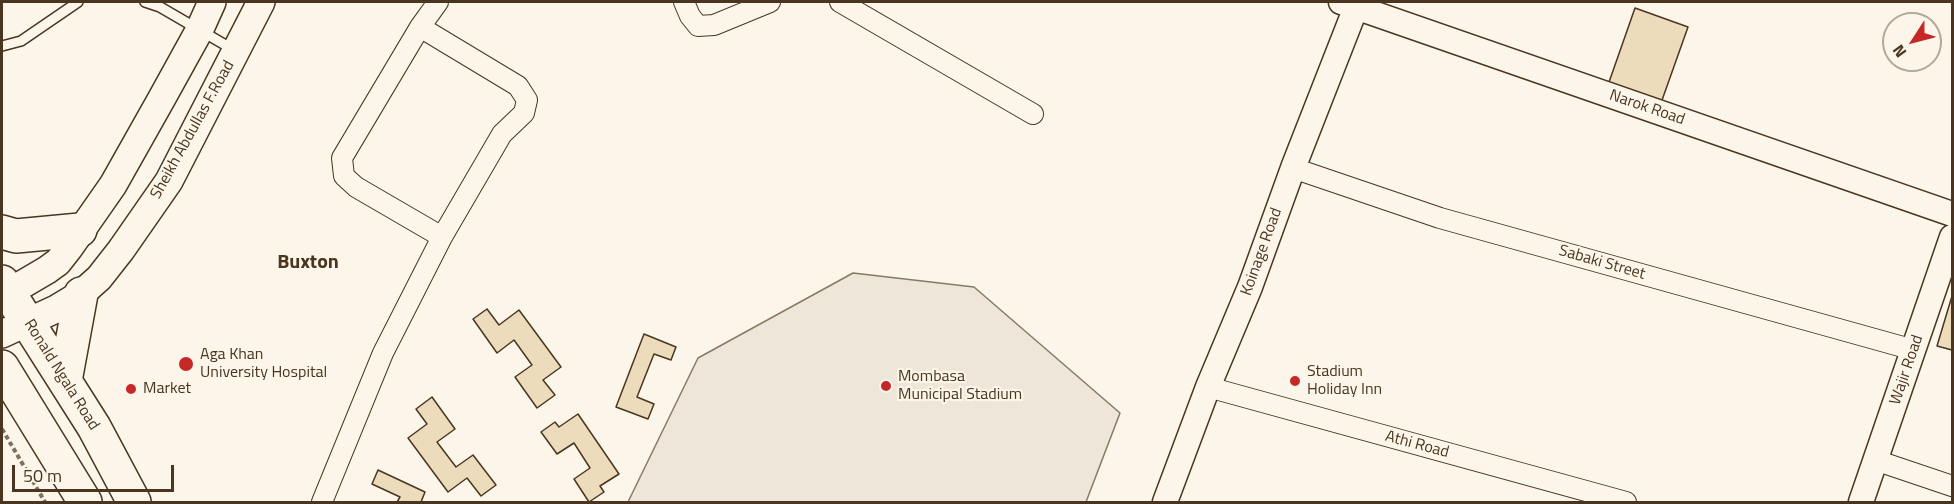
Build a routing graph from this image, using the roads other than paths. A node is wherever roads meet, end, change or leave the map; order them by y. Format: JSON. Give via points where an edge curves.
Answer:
{"nodes":[{"id":1,"x":78,"y":2,"type":"edge"},
{"id":2,"x":145,"y":2,"type":"edge"},
{"id":3,"x":212,"y":2,"type":"edge"},
{"id":4,"x":261,"y":2,"type":"edge"},
{"id":5,"x":438,"y":2,"type":"edge"},
{"id":6,"x":684,"y":2,"type":"edge"},
{"id":7,"x":770,"y":2,"type":"edge"},
{"id":8,"x":840,"y":2,"type":"edge"},
{"id":9,"x":1352,"y":3,"type":"edge"},
{"id":10,"x":420,"y":27,"type":"junction"},
{"id":11,"x":199,"y":31,"type":"junction"},
{"id":12,"x":2,"y":46,"type":"edge"},
{"id":13,"x":236,"y":51,"type":"junction"},
{"id":14,"x":1033,"y":114,"type":"dead end"},
{"id":15,"x":1293,"y":168,"type":"junction"},
{"id":16,"x":1953,"y":214,"type":"edge"},
{"id":17,"x":80,"y":230,"type":"junction"},
{"id":18,"x":2,"y":232,"type":"edge"},
{"id":19,"x":442,"y":237,"type":"junction"},
{"id":20,"x":1953,"y":237,"type":"edge"},
{"id":21,"x":4,"y":289,"type":"edge"},
{"id":22,"x":81,"y":294,"type":"junction"},
{"id":23,"x":15,"y":328,"type":"edge"},
{"id":24,"x":1914,"y":350,"type":"junction"},
{"id":25,"x":2,"y":367,"type":"edge"},
{"id":26,"x":65,"y":381,"type":"junction"},
{"id":27,"x":1208,"y":387,"type":"junction"},
{"id":28,"x":1875,"y":460,"type":"junction"},
{"id":29,"x":1953,"y":486,"type":"edge"},
{"id":30,"x":85,"y":502,"type":"edge"},
{"id":31,"x":134,"y":502,"type":"edge"},
{"id":32,"x":322,"y":502,"type":"edge"},
{"id":33,"x":1165,"y":502,"type":"edge"},
{"id":34,"x":1626,"y":502,"type":"edge"},
{"id":35,"x":1861,"y":502,"type":"edge"}],
"edges":[{"from":1,"to":12,"type":"lane","via":[[21,41]]},
{"from":2,"to":11,"type":"lane"},
{"from":3,"to":11,"type":"main road"},
{"from":4,"to":13,"type":"main road","name":"Sheikh Abdullas F.Road"},
{"from":5,"to":10,"type":"street"},
{"from":6,"to":7,"type":"street","via":[[698,26],[714,25]]},
{"from":8,"to":14,"type":"street"},
{"from":9,"to":15,"type":"street","name":"Koinage Road"},
{"from":9,"to":16,"type":"street","name":"Narok Road"},
{"from":10,"to":19,"type":"street","via":[[342,158],[344,176],[356,187]]},
{"from":10,"to":19,"type":"street","via":[[518,86],[527,100],[524,113],[502,134]]},
{"from":11,"to":13,"type":"lane"},
{"from":11,"to":17,"type":"main road","via":[[113,184]]},
{"from":13,"to":22,"type":"main road","name":"Sheikh Abdullas F.Road","via":[[169,181],[99,278]]},
{"from":15,"to":24,"type":"street","name":"Sabaki Street","via":[[1440,218]]},
{"from":15,"to":27,"type":"street","name":"Koinage Road"},
{"from":17,"to":18,"type":"highway","via":[[16,236]]},
{"from":17,"to":21,"type":"main road","via":[[58,262],[18,287]]},
{"from":19,"to":32,"type":"street","via":[[383,354]]},
{"from":20,"to":24,"type":"street","name":"Wajir Road"},
{"from":21,"to":23,"type":"highway","name":"Ronald Ngala Road"},
{"from":22,"to":23,"type":"main road","name":"Sheikh Abdullas F.Road"},
{"from":22,"to":26,"type":"highway"},
{"from":23,"to":26,"type":"highway","name":"Ronald Ngala Road"},
{"from":24,"to":28,"type":"street","name":"Wajir Road"},
{"from":25,"to":30,"type":"highway"},
{"from":26,"to":31,"type":"highway","name":"Ronald Ngala Road"},
{"from":27,"to":33,"type":"street","name":"Koinage Road"},
{"from":27,"to":34,"type":"street","name":"Athi Road"},
{"from":28,"to":29,"type":"street"},
{"from":28,"to":35,"type":"street","name":"Wajir Road"}]}
